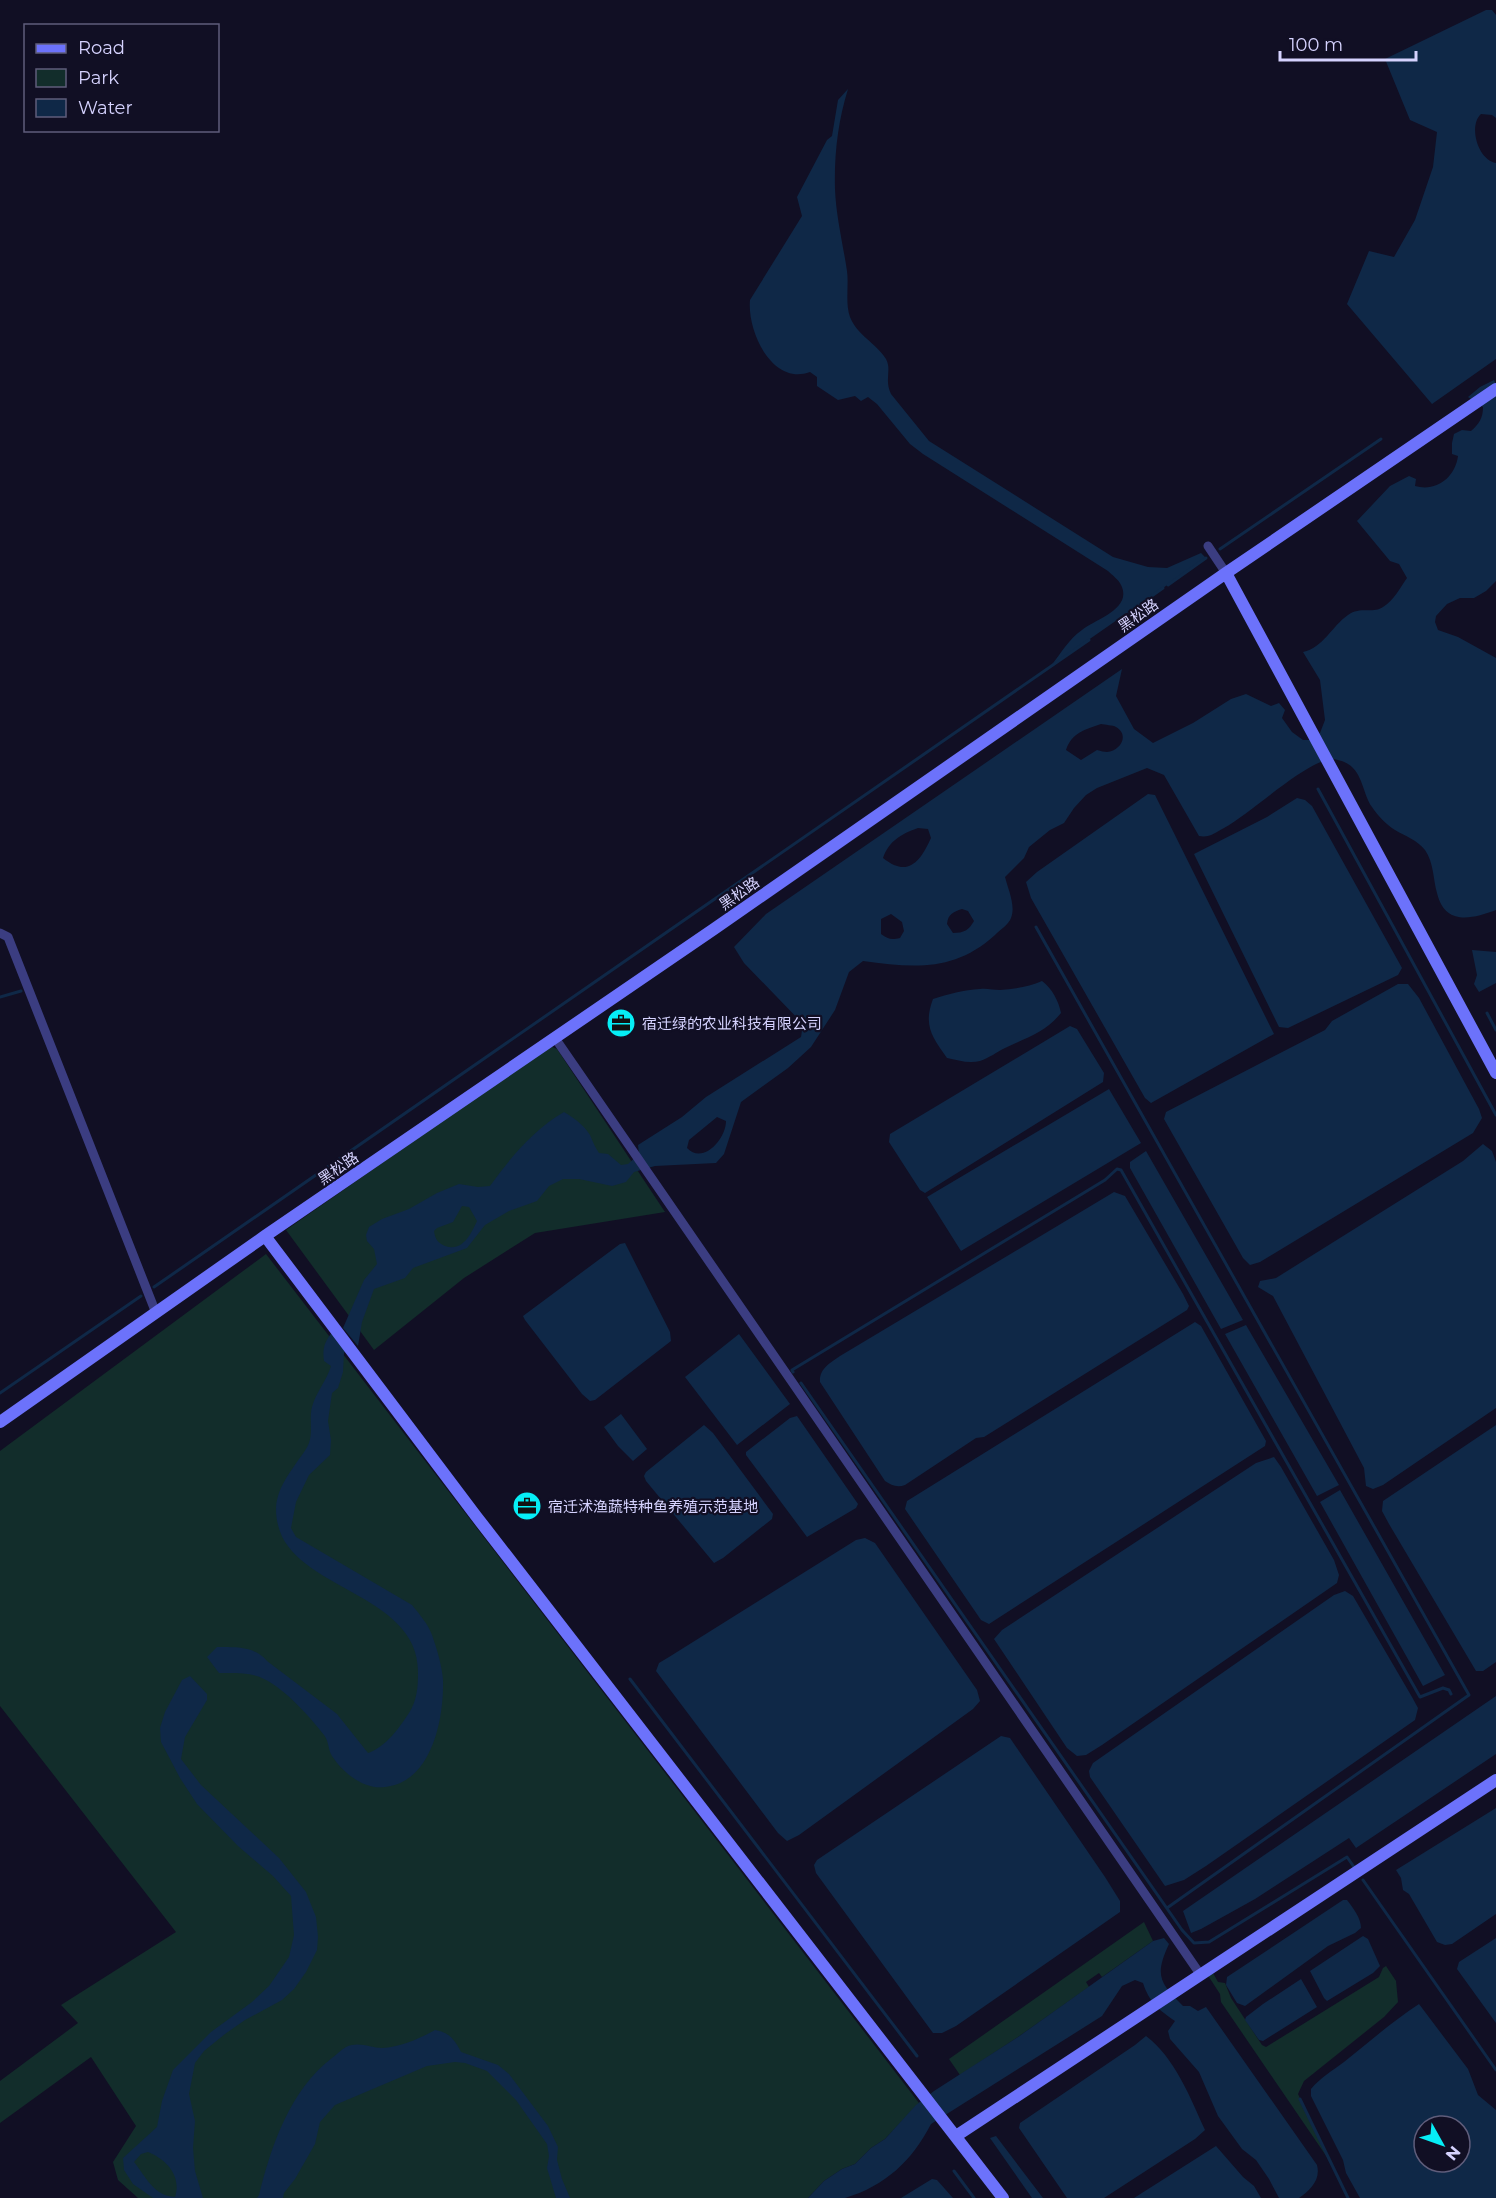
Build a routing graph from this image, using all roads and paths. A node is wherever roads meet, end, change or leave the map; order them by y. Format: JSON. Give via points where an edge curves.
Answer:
{"nodes":[{"id":1,"x":1496,"y":389,"type":"edge"},
{"id":2,"x":1208,"y":546,"type":"dead end"},
{"id":3,"x":1223,"y":569,"type":"junction"},
{"id":4,"x":0,"y":933,"type":"edge"},
{"id":5,"x":555,"y":1038,"type":"junction"},
{"id":6,"x":1496,"y":1073,"type":"edge"},
{"id":7,"x":266,"y":1236,"type":"junction"},
{"id":8,"x":156,"y":1313,"type":"junction"},
{"id":9,"x":0,"y":1422,"type":"edge"},
{"id":10,"x":1496,"y":1780,"type":"edge"},
{"id":11,"x":1200,"y":1974,"type":"junction"},
{"id":12,"x":956,"y":2136,"type":"junction"},
{"id":13,"x":1003,"y":2198,"type":"edge"}],
"edges":[{"from":1,"to":3,"type":"street","name":"黑松路"},
{"from":2,"to":3,"type":"street"},
{"from":3,"to":5,"type":"street","name":"黑松路"},
{"from":3,"to":6,"type":"street"},
{"from":4,"to":8,"type":"street","via":[[8,937]]},
{"from":5,"to":7,"type":"street","name":"黑松路"},
{"from":5,"to":11,"type":"street"},
{"from":7,"to":8,"type":"street","name":"黑松路"},
{"from":7,"to":12,"type":"street","via":[[483,1525]]},
{"from":8,"to":9,"type":"street","name":"黑松路"},
{"from":10,"to":11,"type":"street"},
{"from":11,"to":12,"type":"street"},
{"from":12,"to":13,"type":"street"}]}
